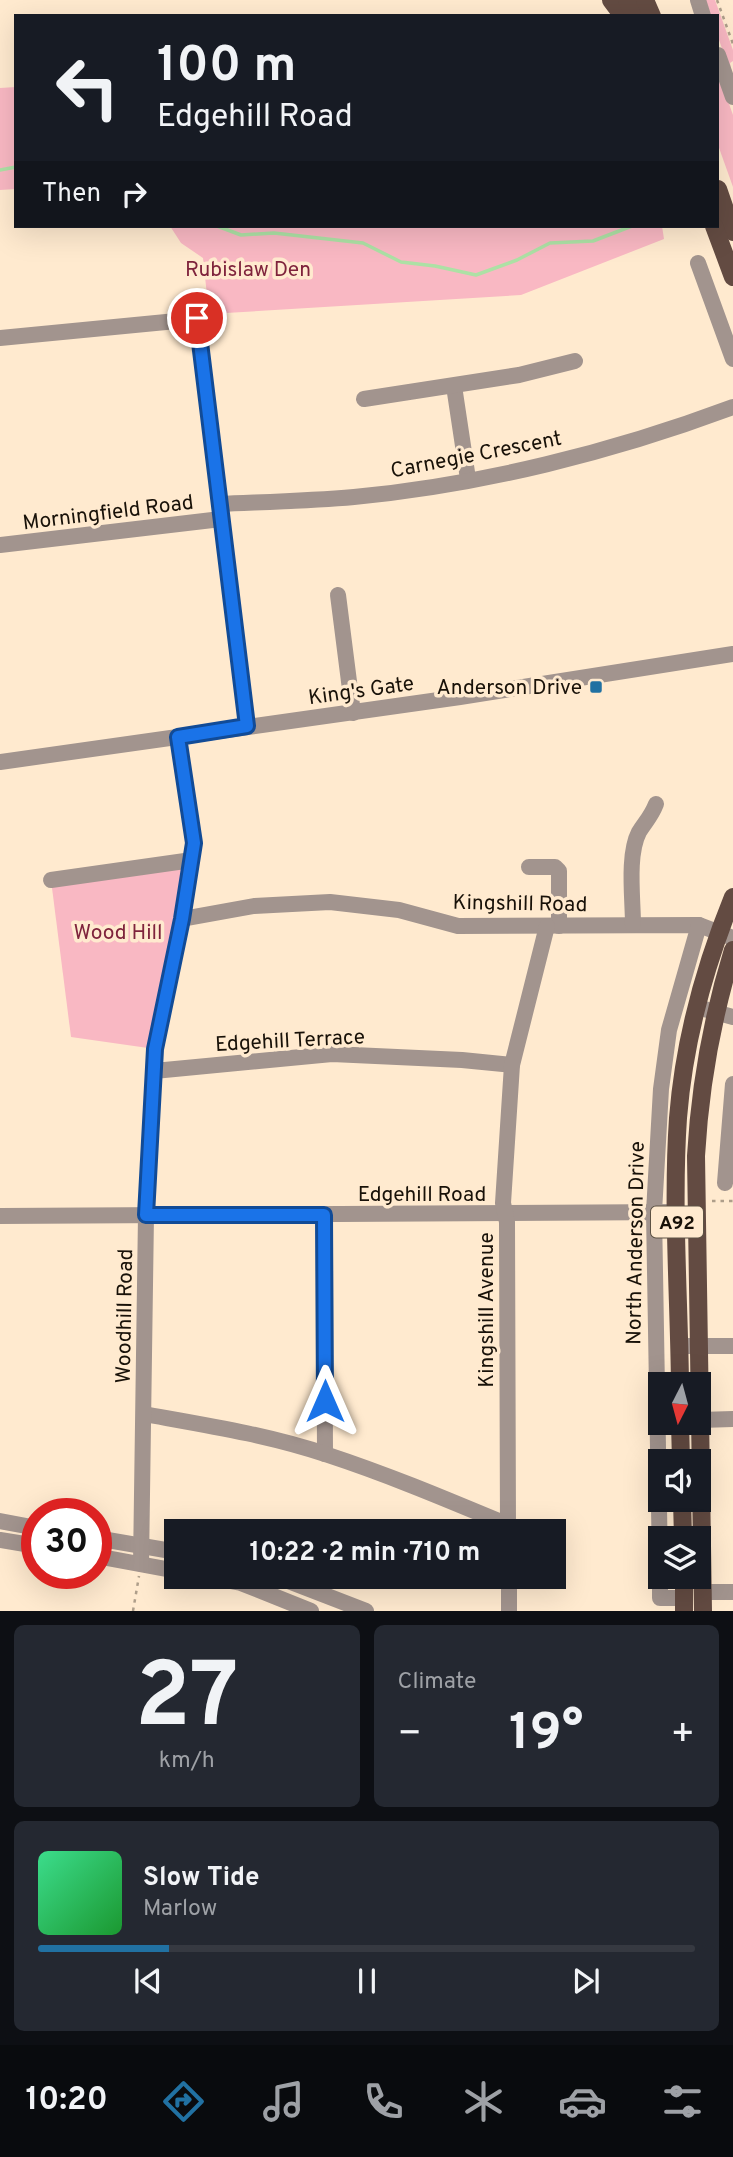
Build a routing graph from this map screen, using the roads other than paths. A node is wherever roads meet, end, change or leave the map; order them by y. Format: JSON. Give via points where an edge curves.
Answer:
{"nodes":[{"id":1,"x":627,"y":0,"type":"edge"},
{"id":2,"x":647,"y":7,"type":"edge"},
{"id":3,"x":719,"y":58,"type":"edge"},
{"id":4,"x":733,"y":97,"type":"edge"},
{"id":5,"x":719,"y":192,"type":"edge"},
{"id":6,"x":715,"y":228,"type":"edge"},
{"id":7,"x":733,"y":232,"type":"edge"},
{"id":8,"x":698,"y":263,"type":"dead end"},
{"id":9,"x":733,"y":277,"type":"edge"},
{"id":10,"x":0,"y":338,"type":"edge"},
{"id":11,"x":733,"y":359,"type":"edge"},
{"id":12,"x":575,"y":360,"type":"dead end"},
{"id":13,"x":454,"y":386,"type":"junction"},
{"id":14,"x":363,"y":399,"type":"dead end"},
{"id":15,"x":733,"y":407,"type":"edge"},
{"id":16,"x":468,"y":479,"type":"junction"},
{"id":17,"x":220,"y":512,"type":"junction"},
{"id":18,"x":0,"y":545,"type":"edge"},
{"id":19,"x":338,"y":595,"type":"dead end"},
{"id":20,"x":731,"y":656,"type":"edge"},
{"id":21,"x":353,"y":713,"type":"junction"},
{"id":22,"x":247,"y":726,"type":"junction"},
{"id":23,"x":178,"y":737,"type":"junction"},
{"id":24,"x":0,"y":762,"type":"edge"},
{"id":25,"x":656,"y":804,"type":"dead end"},
{"id":26,"x":192,"y":860,"type":"junction"},
{"id":27,"x":529,"y":867,"type":"dead end"},
{"id":28,"x":51,"y":880,"type":"dead end"},
{"id":29,"x":733,"y":897,"type":"edge"},
{"id":30,"x":182,"y":919,"type":"junction"},
{"id":31,"x":633,"y":925,"type":"junction"},
{"id":32,"x":699,"y":925,"type":"junction"},
{"id":33,"x":553,"y":926,"type":"junction"},
{"id":34,"x":726,"y":935,"type":"edge"},
{"id":35,"x":733,"y":950,"type":"edge"},
{"id":36,"x":697,"y":1007,"type":"junction"},
{"id":37,"x":724,"y":1014,"type":"edge"},
{"id":38,"x":512,"y":1065,"type":"junction"},
{"id":39,"x":154,"y":1071,"type":"junction"},
{"id":40,"x":733,"y":1084,"type":"edge"},
{"id":41,"x":729,"y":1162,"type":"edge"},
{"id":42,"x":725,"y":1183,"type":"dead end"},
{"id":43,"x":654,"y":1212,"type":"junction"},
{"id":44,"x":677,"y":1212,"type":"junction"},
{"id":45,"x":146,"y":1215,"type":"junction"},
{"id":46,"x":324,"y":1215,"type":"junction"},
{"id":47,"x":506,"y":1215,"type":"junction"},
{"id":48,"x":0,"y":1216,"type":"edge"},
{"id":49,"x":680,"y":1346,"type":"junction"},
{"id":50,"x":699,"y":1346,"type":"junction"},
{"id":51,"x":733,"y":1346,"type":"edge"},
{"id":52,"x":680,"y":1372,"type":"edge"},
{"id":53,"x":699,"y":1372,"type":"edge"},
{"id":54,"x":144,"y":1414,"type":"junction"},
{"id":55,"x":733,"y":1419,"type":"edge"},
{"id":56,"x":711,"y":1420,"type":"edge"},
{"id":57,"x":700,"y":1435,"type":"edge"},
{"id":58,"x":325,"y":1454,"type":"junction"},
{"id":59,"x":488,"y":1519,"type":"edge"},
{"id":60,"x":508,"y":1519,"type":"edge"},
{"id":61,"x":0,"y":1521,"type":"edge"},
{"id":62,"x":21,"y":1525,"type":"edge"},
{"id":63,"x":659,"y":1526,"type":"edge"},
{"id":64,"x":0,"y":1540,"type":"edge"},
{"id":65,"x":112,"y":1541,"type":"edge"},
{"id":66,"x":21,"y":1543,"type":"edge"},
{"id":67,"x":141,"y":1546,"type":"junction"},
{"id":68,"x":164,"y":1550,"type":"edge"},
{"id":69,"x":112,"y":1559,"type":"edge"},
{"id":70,"x":141,"y":1564,"type":"junction"},
{"id":71,"x":164,"y":1568,"type":"edge"},
{"id":72,"x":256,"y":1589,"type":"edge"},
{"id":73,"x":309,"y":1589,"type":"edge"},
{"id":74,"x":509,"y":1589,"type":"edge"},
{"id":75,"x":660,"y":1589,"type":"edge"},
{"id":76,"x":703,"y":1592,"type":"junction"},
{"id":77,"x":733,"y":1592,"type":"edge"},
{"id":78,"x":684,"y":1604,"type":"edge"},
{"id":79,"x":311,"y":1611,"type":"edge"},
{"id":80,"x":366,"y":1611,"type":"edge"},
{"id":81,"x":509,"y":1611,"type":"edge"},
{"id":82,"x":703,"y":1611,"type":"edge"}],
"edges":[{"from":1,"to":2,"type":"main road"},
{"from":3,"to":4,"type":"street"},
{"from":5,"to":7,"type":"main road"},
{"from":6,"to":9,"type":"main road"},
{"from":8,"to":11,"type":"street"},
{"from":10,"to":17,"type":"street","via":[[197,318]]},
{"from":12,"to":13,"type":"street"},
{"from":13,"to":14,"type":"street"},
{"from":13,"to":16,"type":"street"},
{"from":15,"to":16,"type":"street","name":"Carnegie Crescent","via":[[607,449]]},
{"from":16,"to":17,"type":"street","name":"Carnegie Crescent"},
{"from":17,"to":18,"type":"street","name":"Morningfield Road"},
{"from":17,"to":22,"type":"street"},
{"from":19,"to":21,"type":"street"},
{"from":20,"to":21,"type":"street","name":"King's Gate"},
{"from":21,"to":22,"type":"street","name":"King's Gate"},
{"from":22,"to":23,"type":"street","name":"King's Gate"},
{"from":23,"to":24,"type":"street","name":"King's Gate"},
{"from":23,"to":26,"type":"street","name":"Woodhill Road","via":[[194,843]]},
{"from":25,"to":31,"type":"street","via":[[638,833],[632,857]]},
{"from":26,"to":28,"type":"street"},
{"from":26,"to":30,"type":"street","name":"Woodhill Road"},
{"from":27,"to":33,"type":"street","name":"Kingshill Avenue","via":[[559,871]]},
{"from":29,"to":34,"type":"main road","name":"North Anderson Drive","number":"A92"},
{"from":30,"to":33,"type":"street","name":"Kingshill Road","via":[[254,905],[330,902],[398,910],[458,926]]},
{"from":30,"to":39,"type":"street","name":"Woodhill Road"},
{"from":31,"to":32,"type":"street","name":"Kingshill Road"},
{"from":31,"to":33,"type":"street","name":"Kingshill Road"},
{"from":32,"to":34,"type":"street","name":"Kingshill Road"},
{"from":32,"to":43,"type":"street","name":"North Anderson Drive","via":[[669,1030]]},
{"from":33,"to":38,"type":"street","name":"Kingshill Avenue"},
{"from":34,"to":36,"type":"main road","name":"North Anderson Drive","number":"A92"},
{"from":35,"to":37,"type":"main road","number":"A92"},
{"from":36,"to":37,"type":"street"},
{"from":36,"to":44,"type":"main road","name":"North Anderson Drive","number":"A92","via":[[680,1098]]},
{"from":37,"to":50,"type":"main road","number":"A92","via":[[708,1046],[698,1123]]},
{"from":38,"to":39,"type":"street","name":"Edgehill Terrace","via":[[332,1054]]},
{"from":38,"to":47,"type":"street","name":"Kingshill Avenue"},
{"from":39,"to":45,"type":"street","name":"Woodhill Road"},
{"from":40,"to":41,"type":"street"},
{"from":41,"to":42,"type":"street"},
{"from":43,"to":44,"type":"street","name":"Edgehill Road"},
{"from":43,"to":47,"type":"street","name":"Edgehill Road"},
{"from":43,"to":63,"type":"street","name":"North Anderson Drive"},
{"from":44,"to":49,"type":"main road","name":"North Anderson Drive","number":"A92"},
{"from":45,"to":46,"type":"street","name":"Edgehill Road"},
{"from":45,"to":48,"type":"street","name":"Edgehill Road"},
{"from":45,"to":54,"type":"street","name":"Woodhill Road"},
{"from":46,"to":47,"type":"street","name":"Edgehill Road"},
{"from":46,"to":58,"type":"street"},
{"from":47,"to":60,"type":"street","name":"Kingshill Avenue"},
{"from":49,"to":50,"type":"street"},
{"from":49,"to":52,"type":"main road","name":"North Anderson Drive","number":"A92"},
{"from":50,"to":51,"type":"street"},
{"from":50,"to":53,"type":"main road","number":"A92"},
{"from":54,"to":58,"type":"street"},
{"from":54,"to":67,"type":"street","name":"Woodhill Road"},
{"from":55,"to":56,"type":"street"},
{"from":57,"to":76,"type":"main road","number":"A92"},
{"from":58,"to":59,"type":"street"},
{"from":61,"to":62,"type":"street"},
{"from":64,"to":66,"type":"street"},
{"from":65,"to":67,"type":"street"},
{"from":67,"to":68,"type":"street"},
{"from":67,"to":70,"type":"street","name":"Woodhill Road"},
{"from":69,"to":70,"type":"street"},
{"from":70,"to":71,"type":"street"},
{"from":72,"to":79,"type":"street"},
{"from":73,"to":80,"type":"street"},
{"from":74,"to":81,"type":"street"},
{"from":75,"to":78,"type":"street","via":[[660,1598]]},
{"from":76,"to":77,"type":"street"},
{"from":76,"to":82,"type":"main road","number":"A92"}]}
